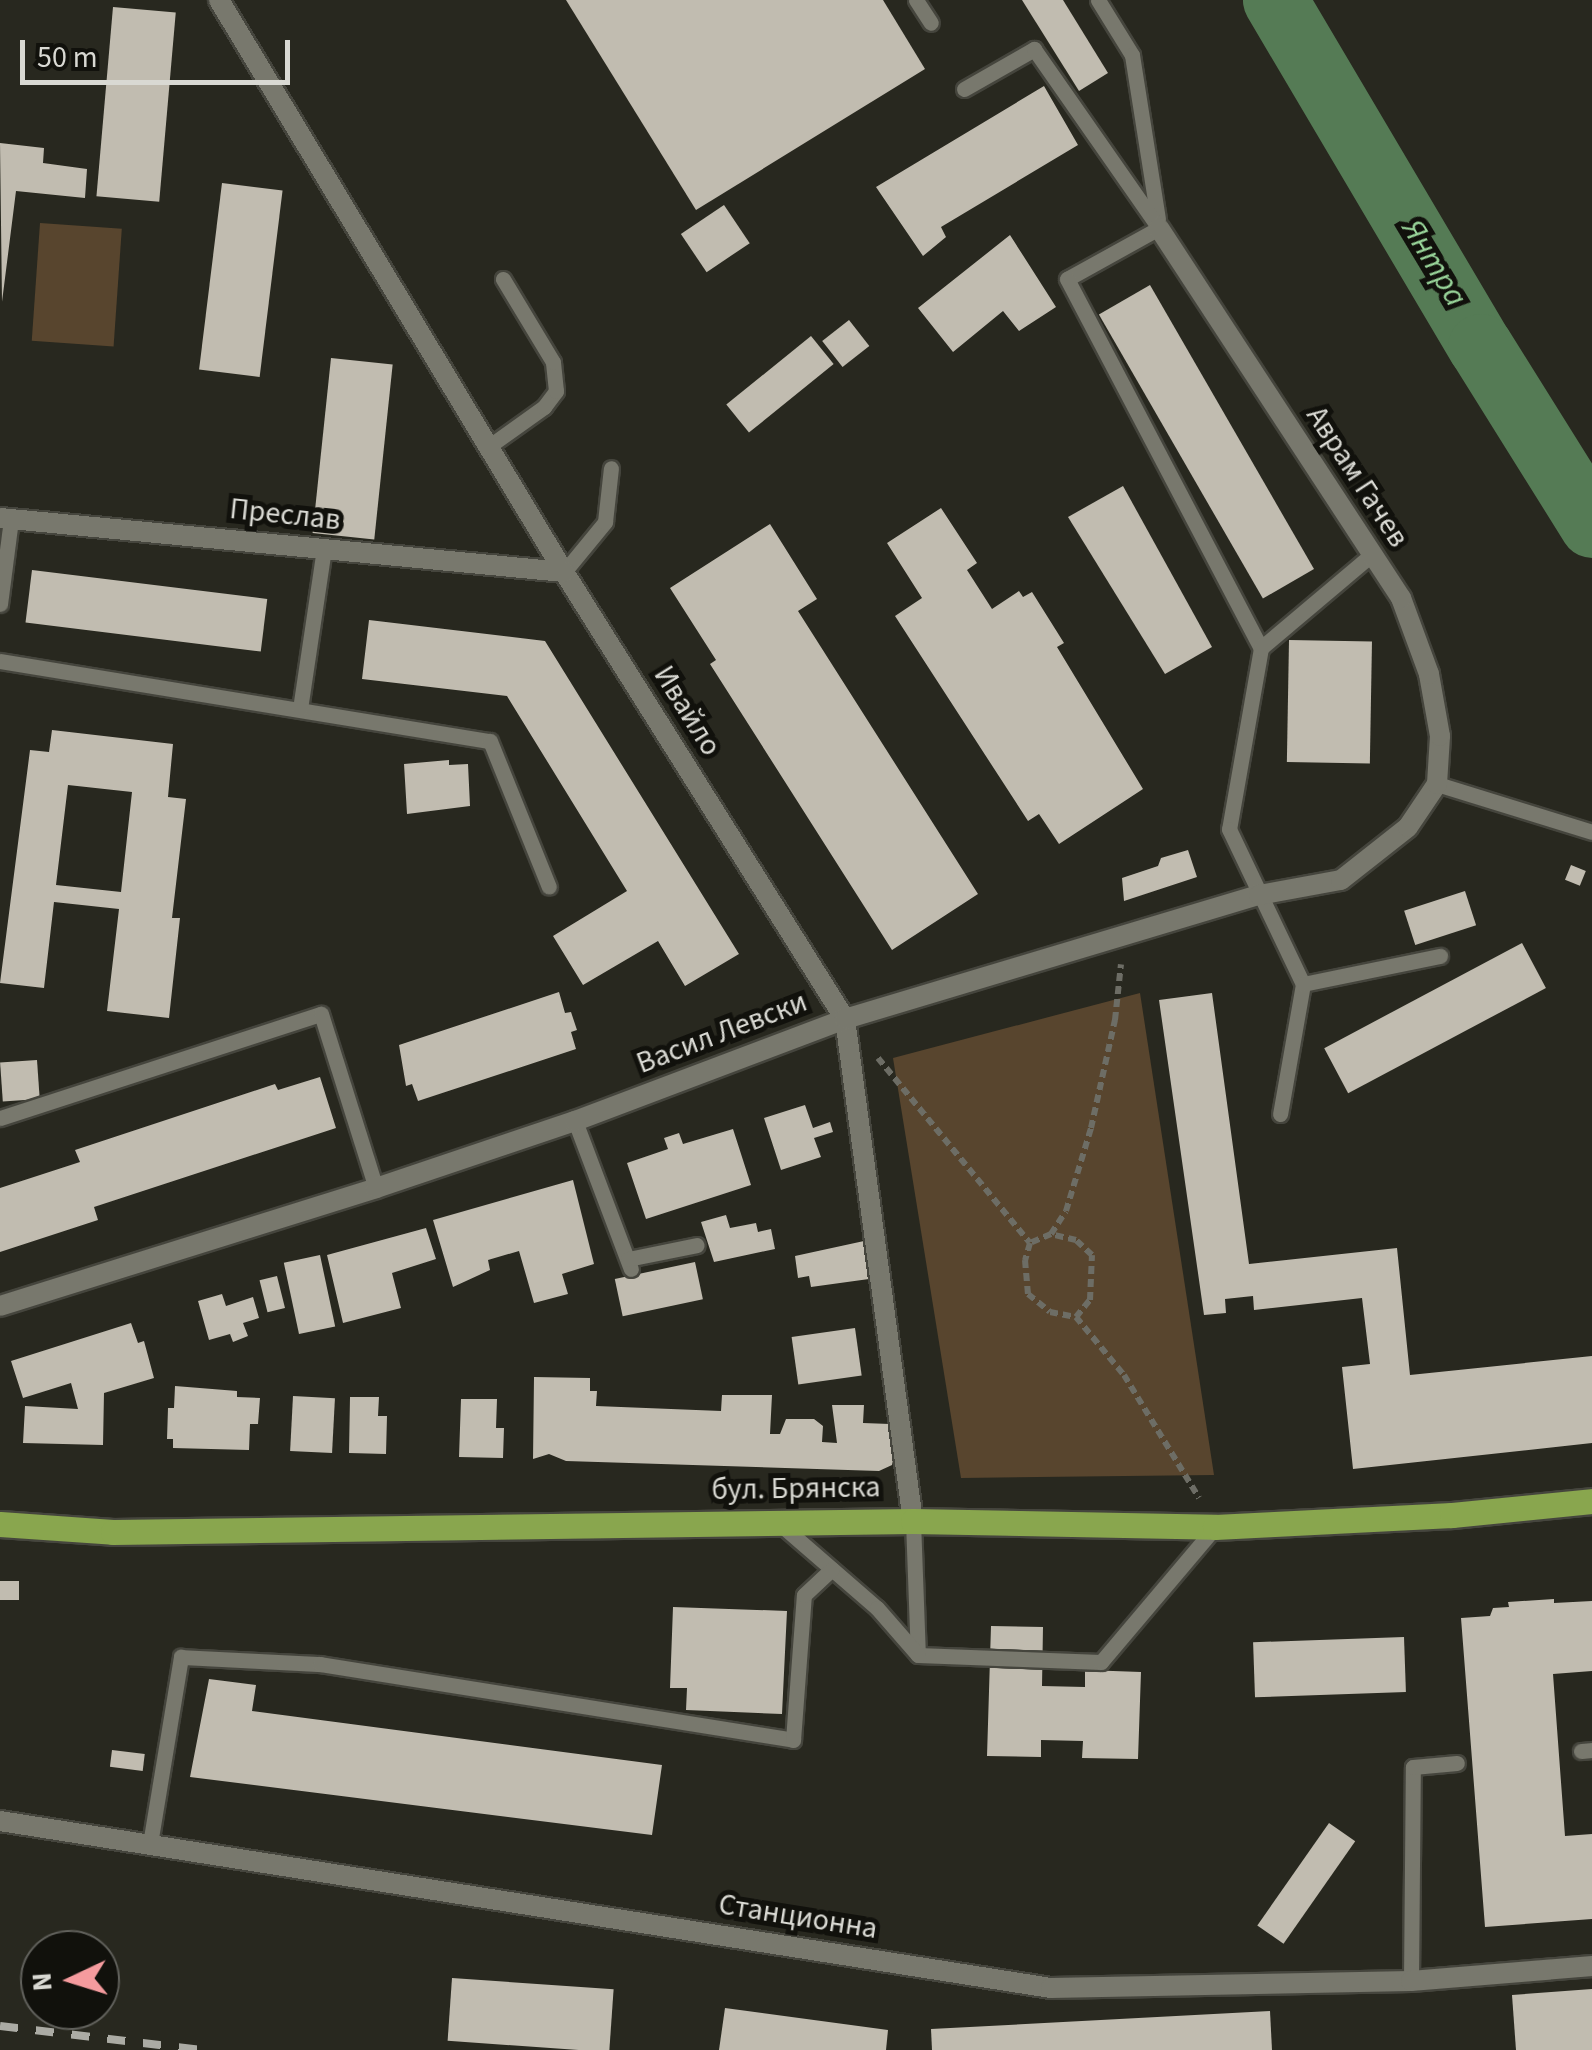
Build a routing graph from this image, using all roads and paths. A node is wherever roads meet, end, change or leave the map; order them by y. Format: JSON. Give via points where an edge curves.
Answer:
{"nodes":[{"id":1,"x":219,"y":0,"type":"edge"},
{"id":2,"x":916,"y":0,"type":"edge"},
{"id":3,"x":1098,"y":0,"type":"edge"},
{"id":4,"x":932,"y":22,"type":"dead end"},
{"id":5,"x":964,"y":89,"type":"dead end"},
{"id":6,"x":1159,"y":228,"type":"junction"},
{"id":7,"x":503,"y":279,"type":"dead end"},
{"id":8,"x":488,"y":447,"type":"junction"},
{"id":9,"x":611,"y":468,"type":"dead end"},
{"id":10,"x":6,"y":519,"type":"edge"},
{"id":11,"x":324,"y":549,"type":"junction"},
{"id":12,"x":1371,"y":555,"type":"junction"},
{"id":13,"x":564,"y":572,"type":"junction"},
{"id":14,"x":0,"y":604,"type":"edge"},
{"id":15,"x":1261,"y":648,"type":"junction"},
{"id":16,"x":0,"y":661,"type":"edge"},
{"id":17,"x":300,"y":709,"type":"junction"},
{"id":18,"x":1437,"y":784,"type":"junction"},
{"id":19,"x":1592,"y":832,"type":"edge"},
{"id":20,"x":549,"y":887,"type":"dead end"},
{"id":21,"x":1258,"y":895,"type":"junction"},
{"id":22,"x":1118,"y":937,"type":"junction"},
{"id":23,"x":1440,"y":956,"type":"dead end"},
{"id":24,"x":1303,"y":984,"type":"junction"},
{"id":25,"x":845,"y":1019,"type":"junction"},
{"id":26,"x":1280,"y":1114,"type":"dead end"},
{"id":27,"x":0,"y":1118,"type":"edge"},
{"id":28,"x":575,"y":1121,"type":"junction"},
{"id":29,"x":376,"y":1188,"type":"junction"},
{"id":30,"x":1051,"y":1234,"type":"junction"},
{"id":31,"x":1030,"y":1243,"type":"junction"},
{"id":32,"x":697,"y":1245,"type":"dead end"},
{"id":33,"x":0,"y":1306,"type":"edge"},
{"id":34,"x":1076,"y":1317,"type":"junction"},
{"id":35,"x":1592,"y":1501,"type":"edge"},
{"id":36,"x":914,"y":1520,"type":"junction"},
{"id":37,"x":778,"y":1521,"type":"junction"},
{"id":38,"x":0,"y":1524,"type":"edge"},
{"id":39,"x":1216,"y":1527,"type":"junction"},
{"id":40,"x":832,"y":1569,"type":"junction"},
{"id":41,"x":918,"y":1655,"type":"junction"},
{"id":42,"x":1457,"y":1763,"type":"dead end"},
{"id":43,"x":0,"y":1821,"type":"edge"},
{"id":44,"x":150,"y":1844,"type":"junction"},
{"id":45,"x":1592,"y":1966,"type":"edge"},
{"id":46,"x":1411,"y":1981,"type":"junction"}],
"edges":[{"from":1,"to":8,"type":"street","name":"Ивайло"},
{"from":2,"to":4,"type":"lane"},
{"from":3,"to":6,"type":"lane","via":[[1132,54]]},
{"from":5,"to":6,"type":"lane","via":[[1034,50]]},
{"from":6,"to":12,"type":"street","name":"Аврам Гачев"},
{"from":6,"to":15,"type":"lane","via":[[1067,279]]},
{"from":7,"to":8,"type":"lane","via":[[553,362],[556,390],[544,407]]},
{"from":8,"to":13,"type":"street","name":"Ивайло"},
{"from":9,"to":13,"type":"lane","via":[[605,522]]},
{"from":10,"to":11,"type":"street","name":"Преслав"},
{"from":10,"to":14,"type":"lane"},
{"from":11,"to":13,"type":"street","name":"Преслав"},
{"from":11,"to":17,"type":"lane"},
{"from":12,"to":15,"type":"lane"},
{"from":12,"to":18,"type":"street","name":"Аврам Гачев","via":[[1401,598],[1428,674],[1440,736]]},
{"from":13,"to":25,"type":"street","name":"Ивайло"},
{"from":15,"to":21,"type":"lane","via":[[1229,829]]},
{"from":16,"to":17,"type":"lane"},
{"from":17,"to":20,"type":"lane","via":[[490,741]]},
{"from":18,"to":19,"type":"lane"},
{"from":18,"to":21,"type":"street","name":"Васил Левски","via":[[1408,827],[1340,880]]},
{"from":21,"to":22,"type":"street","name":"Васил Левски"},
{"from":21,"to":24,"type":"lane"},
{"from":22,"to":25,"type":"street","name":"Васил Левски"},
{"from":22,"to":30,"type":"path","via":[[1115,1020],[1091,1128],[1066,1212]]},
{"from":23,"to":24,"type":"lane"},
{"from":24,"to":26,"type":"lane"},
{"from":25,"to":28,"type":"street","name":"Васил Левски"},
{"from":25,"to":31,"type":"path"},
{"from":25,"to":36,"type":"street","name":"Ивайло"},
{"from":27,"to":29,"type":"lane","via":[[320,1014]]},
{"from":28,"to":29,"type":"street","name":"Васил Левски"},
{"from":28,"to":32,"type":"lane","via":[[629,1264]]},
{"from":29,"to":33,"type":"street","name":"Васил Левски"},
{"from":30,"to":31,"type":"path"},
{"from":30,"to":34,"type":"path","via":[[1076,1240],[1092,1255],[1090,1300]]},
{"from":31,"to":34,"type":"path","via":[[1028,1294],[1050,1312]]},
{"from":34,"to":39,"type":"path","via":[[1124,1375]]},
{"from":35,"to":39,"type":"main road","name":"бул. Брянска"},
{"from":36,"to":37,"type":"main road","name":"бул. Брянска"},
{"from":36,"to":39,"type":"main road","name":"бул. Брянска"},
{"from":36,"to":41,"type":"lane"},
{"from":37,"to":38,"type":"main road","name":"бул. Брянска","via":[[113,1532]]},
{"from":37,"to":40,"type":"lane"},
{"from":39,"to":41,"type":"lane","via":[[1102,1662]]},
{"from":40,"to":41,"type":"lane"},
{"from":40,"to":44,"type":"lane","via":[[804,1596],[793,1740],[320,1664],[181,1657]]},
{"from":42,"to":46,"type":"lane","via":[[1414,1767]]},
{"from":43,"to":44,"type":"street","name":"Станционна"},
{"from":44,"to":46,"type":"street","name":"Станционна","via":[[1052,1988]]},
{"from":45,"to":46,"type":"street","name":"Станционна"}]}
